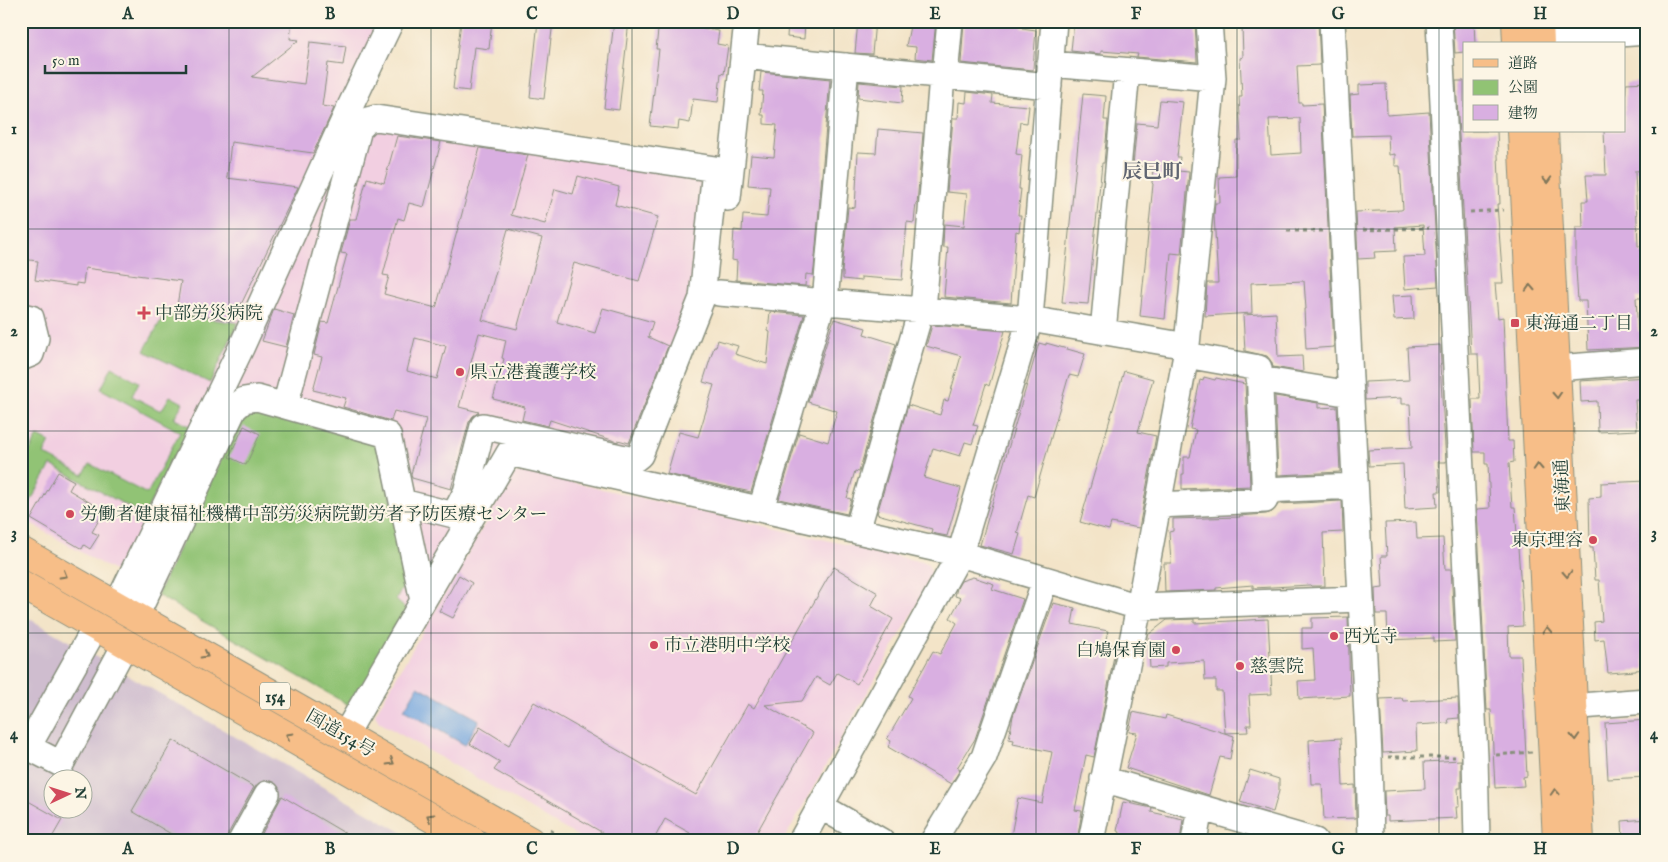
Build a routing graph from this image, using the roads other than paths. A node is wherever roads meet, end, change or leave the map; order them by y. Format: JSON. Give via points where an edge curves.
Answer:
{"nodes":[{"id":1,"x":391,"y":21,"type":"edge"},
{"id":2,"x":747,"y":21,"type":"edge"},
{"id":3,"x":950,"y":21,"type":"edge"},
{"id":4,"x":1054,"y":21,"type":"edge"},
{"id":5,"x":1209,"y":21,"type":"edge"},
{"id":6,"x":1332,"y":21,"type":"edge"},
{"id":7,"x":1439,"y":21,"type":"edge"},
{"id":8,"x":1647,"y":32,"type":"edge"},
{"id":9,"x":1528,"y":35,"type":"edge"},
{"id":10,"x":743,"y":56,"type":"junction"},
{"id":11,"x":846,"y":66,"type":"junction"},
{"id":12,"x":1127,"y":71,"type":"junction"},
{"id":13,"x":1050,"y":75,"type":"junction"},
{"id":14,"x":944,"y":76,"type":"junction"},
{"id":15,"x":1213,"y":78,"type":"junction"},
{"id":16,"x":1522,"y":132,"type":"edge"},
{"id":17,"x":1544,"y":132,"type":"edge"},
{"id":18,"x":718,"y":293,"type":"junction"},
{"id":19,"x":824,"y":302,"type":"junction"},
{"id":20,"x":922,"y":310,"type":"junction"},
{"id":21,"x":21,"y":316,"type":"edge"},
{"id":22,"x":1030,"y":319,"type":"junction"},
{"id":23,"x":1103,"y":332,"type":"junction"},
{"id":24,"x":1187,"y":350,"type":"junction"},
{"id":25,"x":21,"y":358,"type":"edge"},
{"id":26,"x":1647,"y":361,"type":"edge"},
{"id":27,"x":1556,"y":368,"type":"junction"},
{"id":28,"x":1259,"y":379,"type":"junction"},
{"id":29,"x":1350,"y":394,"type":"junction"},
{"id":30,"x":285,"y":406,"type":"junction"},
{"id":31,"x":648,"y":484,"type":"junction"},
{"id":32,"x":1355,"y":486,"type":"junction"},
{"id":33,"x":1264,"y":490,"type":"junction"},
{"id":34,"x":402,"y":502,"type":"junction"},
{"id":35,"x":1158,"y":505,"type":"junction"},
{"id":36,"x":760,"y":510,"type":"junction"},
{"id":37,"x":858,"y":531,"type":"junction"},
{"id":38,"x":21,"y":551,"type":"edge"},
{"id":39,"x":960,"y":554,"type":"junction"},
{"id":40,"x":1045,"y":580,"type":"junction"},
{"id":41,"x":21,"y":584,"type":"edge"},
{"id":42,"x":1361,"y":599,"type":"junction"},
{"id":43,"x":423,"y":602,"type":"junction"},
{"id":44,"x":1139,"y":607,"type":"junction"},
{"id":45,"x":127,"y":611,"type":"junction"},
{"id":46,"x":96,"y":626,"type":"junction"},
{"id":47,"x":126,"y":643,"type":"junction"},
{"id":48,"x":1647,"y":702,"type":"edge"},
{"id":49,"x":1562,"y":707,"type":"junction"},
{"id":50,"x":345,"y":735,"type":"junction"},
{"id":51,"x":1103,"y":779,"type":"junction"},
{"id":52,"x":267,"y":794,"type":"dead end"},
{"id":53,"x":820,"y":806,"type":"junction"},
{"id":54,"x":1200,"y":808,"type":"junction"},
{"id":55,"x":1284,"y":836,"type":"edge"},
{"id":56,"x":241,"y":841,"type":"edge"},
{"id":57,"x":472,"y":841,"type":"edge"},
{"id":58,"x":530,"y":841,"type":"edge"},
{"id":59,"x":801,"y":841,"type":"edge"},
{"id":60,"x":882,"y":841,"type":"edge"},
{"id":61,"x":933,"y":841,"type":"edge"},
{"id":62,"x":1091,"y":841,"type":"edge"},
{"id":63,"x":1194,"y":841,"type":"edge"},
{"id":64,"x":1315,"y":841,"type":"edge"},
{"id":65,"x":1372,"y":841,"type":"edge"},
{"id":66,"x":1477,"y":841,"type":"edge"},
{"id":67,"x":1557,"y":841,"type":"edge"},
{"id":68,"x":1580,"y":841,"type":"edge"}],
"edges":[{"from":1,"to":45,"type":"street","via":[[241,348]]},
{"from":2,"to":10,"type":"street"},
{"from":3,"to":14,"type":"street"},
{"from":4,"to":13,"type":"street"},
{"from":5,"to":15,"type":"street"},
{"from":6,"to":29,"type":"street"},
{"from":7,"to":66,"type":"street"},
{"from":8,"to":9,"type":"street"},
{"from":10,"to":11,"type":"street"},
{"from":10,"to":18,"type":"street"},
{"from":11,"to":14,"type":"street"},
{"from":11,"to":19,"type":"street"},
{"from":12,"to":13,"type":"street"},
{"from":12,"to":15,"type":"street"},
{"from":12,"to":23,"type":"street"},
{"from":13,"to":14,"type":"street"},
{"from":13,"to":22,"type":"street"},
{"from":14,"to":20,"type":"street"},
{"from":15,"to":24,"type":"street"},
{"from":49,"to":16,"type":"main road","name":"東海通","one_way":true},
{"from":17,"to":27,"type":"main road","name":"東海通","one_way":true},
{"from":18,"to":19,"type":"street"},
{"from":18,"to":31,"type":"street"},
{"from":19,"to":20,"type":"street"},
{"from":19,"to":36,"type":"street"},
{"from":20,"to":22,"type":"street"},
{"from":20,"to":37,"type":"street"},
{"from":21,"to":25,"type":"street","via":[[31,318],[36,338],[31,354]]},
{"from":22,"to":23,"type":"street"},
{"from":22,"to":39,"type":"street"},
{"from":23,"to":24,"type":"street"},
{"from":24,"to":28,"type":"street","via":[[1259,368]]},
{"from":24,"to":35,"type":"street"},
{"from":26,"to":27,"type":"street"},
{"from":27,"to":49,"type":"main road","name":"東海通","one_way":true},
{"from":28,"to":29,"type":"street"},
{"from":28,"to":33,"type":"street"},
{"from":29,"to":32,"type":"street"},
{"from":30,"to":34,"type":"street","via":[[388,435]]},
{"from":30,"to":34,"type":"street","via":[[359,129],[368,120],[376,118],[715,169],[702,298],[640,456],[629,459],[483,426],[466,492],[454,515]]},
{"from":30,"to":45,"type":"street","via":[[257,398],[244,400],[234,409]]},
{"from":31,"to":36,"type":"street"},
{"from":31,"to":43,"type":"street","via":[[510,453]]},
{"from":32,"to":33,"type":"street"},
{"from":32,"to":42,"type":"street"},
{"from":33,"to":35,"type":"street","via":[[1265,500]]},
{"from":34,"to":43,"type":"street"},
{"from":35,"to":44,"type":"street"},
{"from":36,"to":37,"type":"street"},
{"from":37,"to":39,"type":"street"},
{"from":38,"to":45,"type":"main road","name":"国道154号","number":"154","one_way":true},
{"from":39,"to":40,"type":"street"},
{"from":39,"to":53,"type":"street"},
{"from":40,"to":44,"type":"street"},
{"from":40,"to":61,"type":"street","via":[[984,757]]},
{"from":41,"to":46,"type":"main road","name":"国道154号","number":"154"},
{"from":42,"to":44,"type":"street"},
{"from":42,"to":65,"type":"street"},
{"from":43,"to":50,"type":"street"},
{"from":44,"to":51,"type":"street"},
{"from":45,"to":50,"type":"main road","name":"国道154号","number":"154","one_way":true},
{"from":46,"to":47,"type":"main road","name":"国道154号","number":"154"},
{"from":46,"to":47,"type":"street","via":[[28,747],[61,764]]},
{"from":57,"to":47,"type":"main road","name":"国道154号","number":"154","one_way":true},
{"from":48,"to":49,"type":"street"},
{"from":67,"to":49,"type":"main road","name":"東海通","one_way":true},
{"from":49,"to":68,"type":"main road","name":"東海通","one_way":true},
{"from":50,"to":58,"type":"main road","name":"国道154号","number":"154","one_way":true},
{"from":51,"to":54,"type":"street"},
{"from":51,"to":62,"type":"street"},
{"from":52,"to":56,"type":"street"},
{"from":53,"to":59,"type":"street"},
{"from":53,"to":60,"type":"street"},
{"from":54,"to":55,"type":"street"},
{"from":54,"to":63,"type":"street"},
{"from":55,"to":64,"type":"street"}]}
